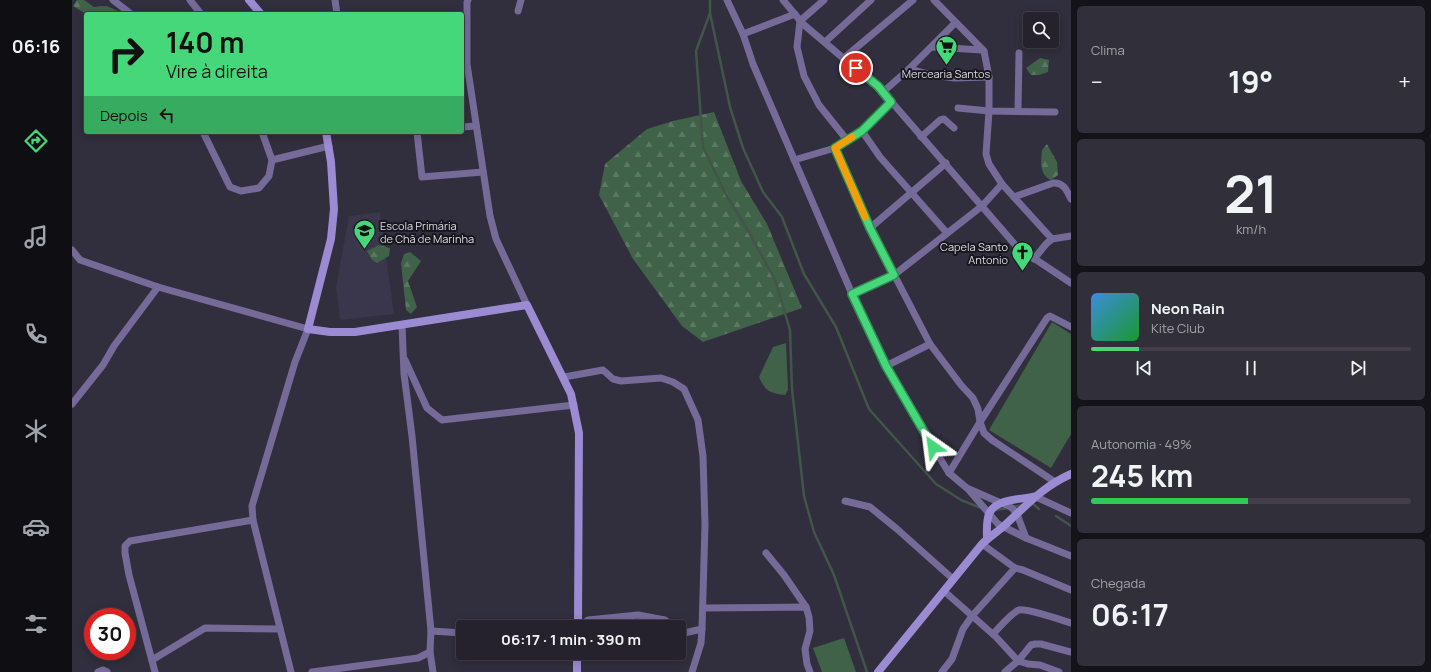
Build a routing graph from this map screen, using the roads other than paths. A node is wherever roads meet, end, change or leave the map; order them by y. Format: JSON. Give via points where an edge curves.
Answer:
{"nodes":[{"id":1,"x":113,"y":0,"type":"edge"},
{"id":2,"x":190,"y":0,"type":"edge"},
{"id":3,"x":249,"y":0,"type":"edge"},
{"id":4,"x":335,"y":0,"type":"edge"},
{"id":5,"x":468,"y":0,"type":"edge"},
{"id":6,"x":521,"y":0,"type":"edge"},
{"id":7,"x":727,"y":0,"type":"edge"},
{"id":8,"x":783,"y":0,"type":"edge"},
{"id":9,"x":824,"y":0,"type":"edge"},
{"id":10,"x":871,"y":0,"type":"edge"},
{"id":11,"x":913,"y":0,"type":"edge"},
{"id":12,"x":934,"y":0,"type":"edge"},
{"id":13,"x":518,"y":11,"type":"dead end"},
{"id":14,"x":128,"y":12,"type":"edge"},
{"id":15,"x":199,"y":12,"type":"edge"},
{"id":16,"x":259,"y":12,"type":"edge"},
{"id":17,"x":337,"y":12,"type":"edge"},
{"id":18,"x":795,"y":14,"type":"junction"},
{"id":19,"x":800,"y":21,"type":"junction"},
{"id":20,"x":955,"y":23,"type":"junction"},
{"id":21,"x":744,"y":34,"type":"junction"},
{"id":22,"x":825,"y":42,"type":"junction"},
{"id":23,"x":932,"y":46,"type":"junction"},
{"id":24,"x":982,"y":50,"type":"junction"},
{"id":25,"x":1018,"y":53,"type":"dead end"},
{"id":26,"x":844,"y":58,"type":"junction"},
{"id":27,"x":465,"y":64,"type":"edge"},
{"id":28,"x":910,"y":69,"type":"junction"},
{"id":29,"x":989,"y":77,"type":"junction"},
{"id":30,"x":883,"y":92,"type":"junction"},
{"id":31,"x":891,"y":102,"type":"junction"},
{"id":32,"x":958,"y":108,"type":"dead end"},
{"id":33,"x":989,"y":111,"type":"junction"},
{"id":34,"x":1018,"y":111,"type":"junction"},
{"id":35,"x":1055,"y":112,"type":"dead end"},
{"id":36,"x":476,"y":126,"type":"junction"},
{"id":37,"x":464,"y":127,"type":"edge"},
{"id":38,"x":954,"y":128,"type":"dead end"},
{"id":39,"x":862,"y":131,"type":"junction"},
{"id":40,"x":204,"y":134,"type":"edge"},
{"id":41,"x":263,"y":134,"type":"edge"},
{"id":42,"x":326,"y":134,"type":"edge"},
{"id":43,"x":417,"y":134,"type":"edge"},
{"id":44,"x":922,"y":137,"type":"junction"},
{"id":45,"x":847,"y":140,"type":"junction"},
{"id":46,"x":329,"y":146,"type":"junction"},
{"id":47,"x":835,"y":148,"type":"junction"},
{"id":48,"x":272,"y":160,"type":"junction"},
{"id":49,"x":794,"y":160,"type":"junction"},
{"id":50,"x":946,"y":163,"type":"junction"},
{"id":51,"x":483,"y":172,"type":"junction"},
{"id":52,"x":1002,"y":184,"type":"junction"},
{"id":53,"x":911,"y":192,"type":"junction"},
{"id":54,"x":1014,"y":197,"type":"junction"},
{"id":55,"x":1071,"y":199,"type":"edge"},
{"id":56,"x":982,"y":206,"type":"junction"},
{"id":57,"x":870,"y":228,"type":"junction"},
{"id":58,"x":947,"y":233,"type":"junction"},
{"id":59,"x":1070,"y":238,"type":"edge"},
{"id":60,"x":1052,"y":239,"type":"junction"},
{"id":61,"x":72,"y":250,"type":"edge"},
{"id":62,"x":1034,"y":259,"type":"junction"},
{"id":63,"x":894,"y":275,"type":"junction"},
{"id":64,"x":1071,"y":284,"type":"edge"},
{"id":65,"x":158,"y":287,"type":"junction"},
{"id":66,"x":852,"y":294,"type":"junction"},
{"id":67,"x":527,"y":305,"type":"junction"},
{"id":68,"x":402,"y":325,"type":"junction"},
{"id":69,"x":1071,"y":327,"type":"edge"},
{"id":70,"x":308,"y":329,"type":"junction"},
{"id":71,"x":930,"y":344,"type":"junction"},
{"id":72,"x":403,"y":356,"type":"junction"},
{"id":73,"x":886,"y":366,"type":"junction"},
{"id":74,"x":564,"y":377,"type":"junction"},
{"id":75,"x":72,"y":404,"type":"edge"},
{"id":76,"x":574,"y":405,"type":"junction"},
{"id":77,"x":980,"y":422,"type":"junction"},
{"id":78,"x":949,"y":473,"type":"junction"},
{"id":79,"x":1071,"y":474,"type":"edge"},
{"id":80,"x":1055,"y":482,"type":"junction"},
{"id":81,"x":968,"y":489,"type":"junction"},
{"id":82,"x":1034,"y":496,"type":"junction"},
{"id":83,"x":845,"y":502,"type":"dead end"},
{"id":84,"x":1001,"y":503,"type":"junction"},
{"id":85,"x":989,"y":514,"type":"junction"},
{"id":86,"x":1017,"y":514,"type":"junction"},
{"id":87,"x":1071,"y":514,"type":"edge"},
{"id":88,"x":253,"y":520,"type":"junction"},
{"id":89,"x":1002,"y":527,"type":"junction"},
{"id":90,"x":1026,"y":538,"type":"junction"},
{"id":91,"x":984,"y":541,"type":"junction"},
{"id":92,"x":766,"y":553,"type":"dead end"},
{"id":93,"x":1071,"y":556,"type":"edge"},
{"id":94,"x":1015,"y":568,"type":"junction"},
{"id":95,"x":953,"y":579,"type":"junction"},
{"id":96,"x":1071,"y":590,"type":"edge"},
{"id":97,"x":944,"y":591,"type":"junction"},
{"id":98,"x":806,"y":607,"type":"junction"},
{"id":99,"x":703,"y":608,"type":"junction"},
{"id":100,"x":972,"y":616,"type":"junction"},
{"id":101,"x":579,"y":620,"type":"edge"},
{"id":102,"x":588,"y":620,"type":"edge"},
{"id":103,"x":665,"y":620,"type":"edge"},
{"id":104,"x":1071,"y":623,"type":"edge"},
{"id":105,"x":280,"y":628,"type":"junction"},
{"id":106,"x":702,"y":630,"type":"junction"},
{"id":107,"x":430,"y":631,"type":"junction"},
{"id":108,"x":456,"y":633,"type":"edge"},
{"id":109,"x":686,"y":633,"type":"edge"},
{"id":110,"x":993,"y":634,"type":"junction"},
{"id":111,"x":430,"y":652,"type":"junction"},
{"id":112,"x":1071,"y":652,"type":"edge"},
{"id":113,"x":152,"y":660,"type":"junction"},
{"id":114,"x":577,"y":660,"type":"edge"},
{"id":115,"x":1018,"y":661,"type":"junction"},
{"id":116,"x":881,"y":670,"type":"edge"},
{"id":117,"x":98,"y":672,"type":"edge"},
{"id":118,"x":107,"y":672,"type":"edge"},
{"id":119,"x":155,"y":672,"type":"edge"},
{"id":120,"x":291,"y":672,"type":"edge"},
{"id":121,"x":312,"y":672,"type":"edge"},
{"id":122,"x":433,"y":672,"type":"edge"},
{"id":123,"x":576,"y":672,"type":"edge"},
{"id":124,"x":692,"y":672,"type":"edge"},
{"id":125,"x":810,"y":672,"type":"edge"},
{"id":126,"x":942,"y":672,"type":"edge"},
{"id":127,"x":1005,"y":672,"type":"edge"},
{"id":128,"x":1060,"y":672,"type":"edge"}],
"edges":[{"from":1,"to":14,"type":"street"},
{"from":2,"to":15,"type":"street"},
{"from":3,"to":16,"type":"street"},
{"from":4,"to":17,"type":"street"},
{"from":5,"to":27,"type":"street"},
{"from":6,"to":13,"type":"street"},
{"from":7,"to":21,"type":"street"},
{"from":8,"to":18,"type":"street"},
{"from":9,"to":19,"type":"street"},
{"from":10,"to":22,"type":"street"},
{"from":11,"to":26,"type":"street"},
{"from":12,"to":20,"type":"street"},
{"from":18,"to":19,"type":"street"},
{"from":18,"to":21,"type":"street"},
{"from":19,"to":22,"type":"street"},
{"from":19,"to":45,"type":"street","via":[[797,47],[804,76],[819,105]]},
{"from":20,"to":23,"type":"street"},
{"from":20,"to":24,"type":"street"},
{"from":21,"to":49,"type":"street","via":[[753,64]]},
{"from":22,"to":26,"type":"street"},
{"from":23,"to":24,"type":"street"},
{"from":23,"to":28,"type":"street"},
{"from":24,"to":29,"type":"street"},
{"from":25,"to":34,"type":"street"},
{"from":26,"to":30,"type":"street"},
{"from":27,"to":36,"type":"street"},
{"from":28,"to":29,"type":"street","via":[[956,78]]},
{"from":28,"to":30,"type":"street"},
{"from":29,"to":33,"type":"street"},
{"from":30,"to":31,"type":"street"},
{"from":31,"to":39,"type":"street"},
{"from":31,"to":44,"type":"street"},
{"from":32,"to":33,"type":"street"},
{"from":33,"to":34,"type":"street"},
{"from":33,"to":52,"type":"street","via":[[986,154],[989,164]]},
{"from":34,"to":35,"type":"street"},
{"from":36,"to":37,"type":"street"},
{"from":36,"to":51,"type":"street"},
{"from":38,"to":44,"type":"street","via":[[944,119],[940,120]]},
{"from":39,"to":45,"type":"street"},
{"from":39,"to":53,"type":"street","via":[[880,157]]},
{"from":40,"to":48,"type":"street","via":[[230,187],[241,191],[259,188],[270,176]]},
{"from":41,"to":48,"type":"street"},
{"from":42,"to":46,"type":"street"},
{"from":43,"to":51,"type":"street","via":[[422,177]]},
{"from":44,"to":50,"type":"street"},
{"from":45,"to":47,"type":"street"},
{"from":46,"to":48,"type":"street"},
{"from":46,"to":70,"type":"street","via":[[334,209],[331,240]]},
{"from":47,"to":49,"type":"street"},
{"from":47,"to":57,"type":"street"},
{"from":49,"to":66,"type":"street"},
{"from":50,"to":53,"type":"street"},
{"from":50,"to":56,"type":"street"},
{"from":51,"to":67,"type":"street","via":[[496,239]]},
{"from":52,"to":54,"type":"street"},
{"from":52,"to":56,"type":"street"},
{"from":53,"to":57,"type":"street"},
{"from":53,"to":58,"type":"street"},
{"from":54,"to":55,"type":"street","via":[[1058,182],[1066,189]]},
{"from":54,"to":60,"type":"street"},
{"from":56,"to":58,"type":"street"},
{"from":56,"to":62,"type":"street","via":[[1017,247]]},
{"from":57,"to":63,"type":"street"},
{"from":58,"to":63,"type":"street"},
{"from":59,"to":60,"type":"street"},
{"from":60,"to":62,"type":"street"},
{"from":61,"to":65,"type":"street","via":[[80,260]]},
{"from":62,"to":64,"type":"street"},
{"from":63,"to":66,"type":"street"},
{"from":63,"to":71,"type":"street"},
{"from":65,"to":70,"type":"street"},
{"from":65,"to":75,"type":"street"},
{"from":66,"to":73,"type":"street"},
{"from":67,"to":68,"type":"street"},
{"from":67,"to":74,"type":"street"},
{"from":68,"to":70,"type":"street","via":[[355,332]]},
{"from":68,"to":72,"type":"street"},
{"from":69,"to":77,"type":"street","via":[[1054,317],[1047,318]]},
{"from":70,"to":88,"type":"street","via":[[295,362],[254,499]]},
{"from":71,"to":73,"type":"street"},
{"from":71,"to":77,"type":"street","via":[[973,398]]},
{"from":72,"to":76,"type":"street","via":[[427,408],[442,420]]},
{"from":72,"to":107,"type":"street"},
{"from":73,"to":78,"type":"street"},
{"from":74,"to":76,"type":"street"},
{"from":74,"to":99,"type":"street","via":[[603,370],[621,382],[661,378],[684,389],[698,420],[703,456]]},
{"from":76,"to":101,"type":"street","via":[[579,433]]},
{"from":77,"to":78,"type":"street"},
{"from":77,"to":80,"type":"street","via":[[984,433],[992,440]]},
{"from":78,"to":81,"type":"street"},
{"from":79,"to":80,"type":"street"},
{"from":80,"to":82,"type":"street"},
{"from":81,"to":84,"type":"street"},
{"from":81,"to":85,"type":"street"},
{"from":82,"to":84,"type":"street"},
{"from":82,"to":86,"type":"street"},
{"from":82,"to":87,"type":"street"},
{"from":83,"to":95,"type":"street","via":[[870,507]]},
{"from":84,"to":85,"type":"street","via":[[993,507]]},
{"from":84,"to":86,"type":"street","via":[[1009,506]]},
{"from":85,"to":89,"type":"street"},
{"from":85,"to":91,"type":"street"},
{"from":86,"to":89,"type":"street"},
{"from":86,"to":90,"type":"street"},
{"from":88,"to":105,"type":"street"},
{"from":88,"to":113,"type":"street","via":[[130,541],[125,546],[129,575]]},
{"from":89,"to":90,"type":"street"},
{"from":89,"to":91,"type":"street"},
{"from":90,"to":93,"type":"street"},
{"from":91,"to":94,"type":"street"},
{"from":91,"to":95,"type":"street"},
{"from":92,"to":98,"type":"street"},
{"from":94,"to":96,"type":"street"},
{"from":94,"to":100,"type":"street"},
{"from":95,"to":97,"type":"street"},
{"from":97,"to":100,"type":"street"},
{"from":97,"to":116,"type":"street"},
{"from":98,"to":99,"type":"street"},
{"from":98,"to":125,"type":"street","via":[[810,631],[805,649]]},
{"from":99,"to":106,"type":"street"},
{"from":100,"to":110,"type":"street"},
{"from":100,"to":126,"type":"street","via":[[963,629],[952,659]]},
{"from":102,"to":103,"type":"street","via":[[638,615]]},
{"from":104,"to":110,"type":"street","via":[[1020,610]]},
{"from":105,"to":113,"type":"street","via":[[205,628]]},
{"from":105,"to":120,"type":"street"},
{"from":106,"to":109,"type":"street"},
{"from":106,"to":124,"type":"street","via":[[701,643]]},
{"from":107,"to":108,"type":"street"},
{"from":107,"to":111,"type":"street"},
{"from":110,"to":115,"type":"street"},
{"from":111,"to":121,"type":"street","via":[[418,658]]},
{"from":111,"to":122,"type":"street"},
{"from":112,"to":115,"type":"street","via":[[1035,644],[1031,645]]},
{"from":113,"to":119,"type":"street"},
{"from":114,"to":123,"type":"street"},
{"from":115,"to":127,"type":"street"},
{"from":115,"to":128,"type":"street"},
{"from":117,"to":118,"type":"street"}]}
